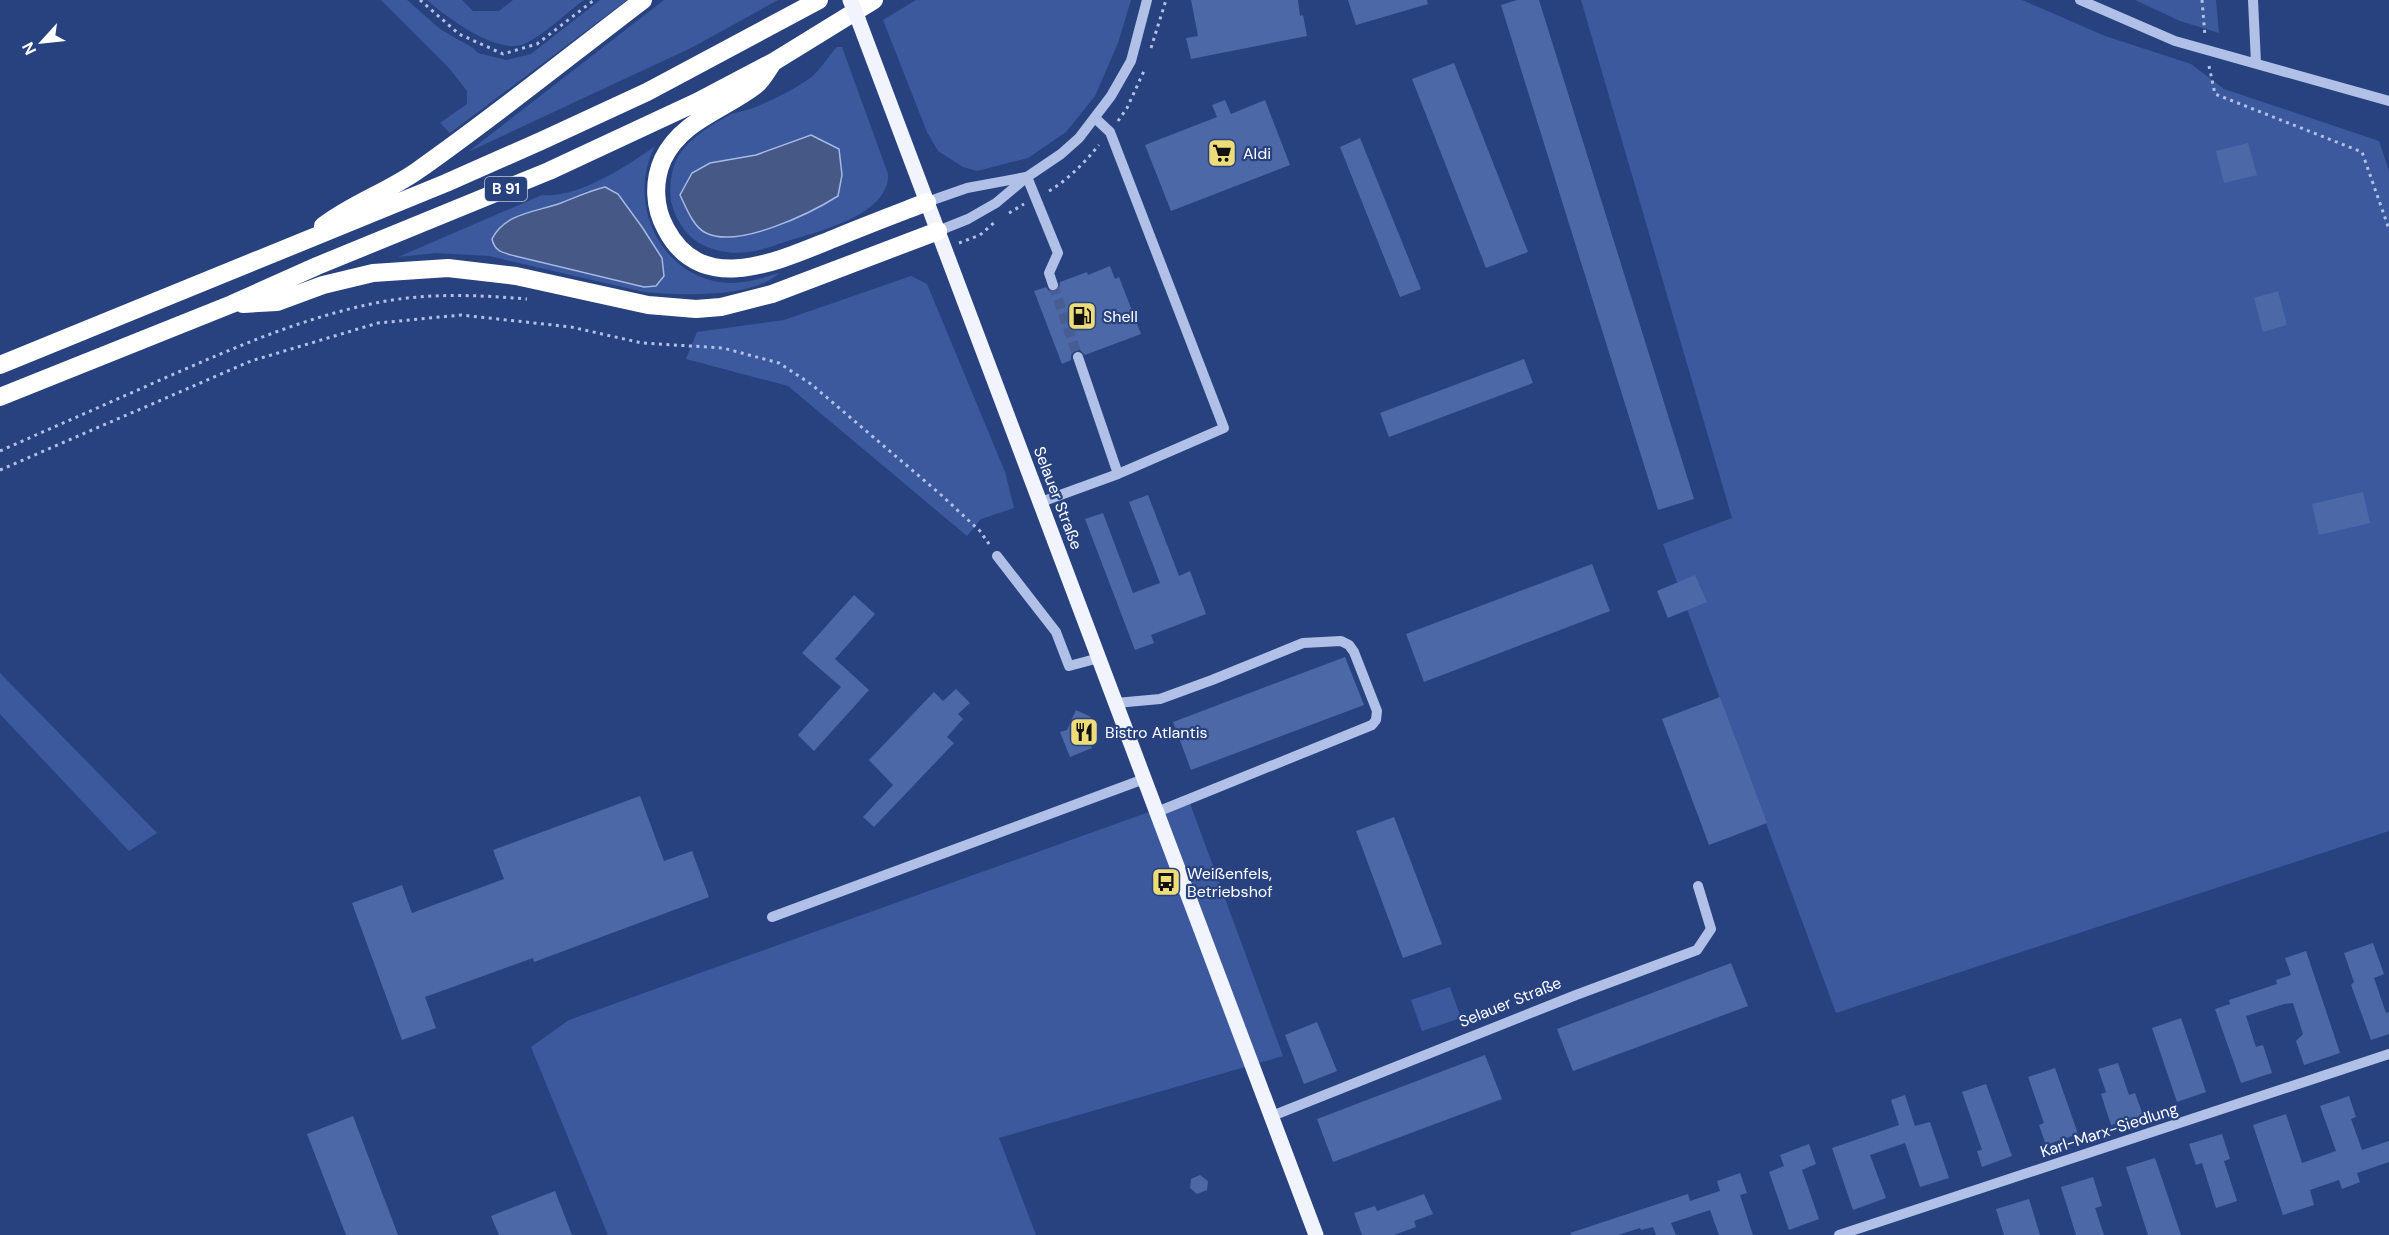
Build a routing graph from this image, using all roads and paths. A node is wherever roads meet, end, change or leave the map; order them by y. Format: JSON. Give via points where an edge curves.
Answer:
{"nodes":[{"id":1,"x":420,"y":0,"type":"edge"},
{"id":2,"x":594,"y":0,"type":"edge"},
{"id":3,"x":643,"y":0,"type":"edge"},
{"id":4,"x":819,"y":0,"type":"edge"},
{"id":5,"x":850,"y":0,"type":"edge"},
{"id":6,"x":874,"y":0,"type":"edge"},
{"id":7,"x":1147,"y":0,"type":"edge"},
{"id":8,"x":2079,"y":0,"type":"edge"},
{"id":9,"x":2202,"y":0,"type":"edge"},
{"id":10,"x":2253,"y":0,"type":"edge"},
{"id":11,"x":2206,"y":49,"type":"junction"},
{"id":12,"x":775,"y":61,"type":"junction"},
{"id":13,"x":2256,"y":63,"type":"junction"},
{"id":14,"x":2389,"y":101,"type":"edge"},
{"id":15,"x":1095,"y":118,"type":"junction"},
{"id":16,"x":1027,"y":177,"type":"junction"},
{"id":17,"x":927,"y":202,"type":"junction"},
{"id":18,"x":2389,"y":229,"type":"edge"},
{"id":19,"x":938,"y":231,"type":"junction"},
{"id":20,"x":305,"y":241,"type":"junction"},
{"id":21,"x":1053,"y":285,"type":"tunnel mouth"},
{"id":22,"x":534,"y":299,"type":"dead end"},
{"id":23,"x":232,"y":304,"type":"junction"},
{"id":24,"x":1078,"y":357,"type":"tunnel mouth"},
{"id":25,"x":0,"y":365,"type":"edge"},
{"id":26,"x":0,"y":397,"type":"edge"},
{"id":27,"x":0,"y":451,"type":"edge"},
{"id":28,"x":0,"y":470,"type":"edge"},
{"id":29,"x":1118,"y":474,"type":"junction"},
{"id":30,"x":1041,"y":502,"type":"junction"},
{"id":31,"x":997,"y":556,"type":"joint"},
{"id":32,"x":1099,"y":658,"type":"junction"},
{"id":33,"x":1116,"y":703,"type":"junction"},
{"id":34,"x":1144,"y":779,"type":"junction"},
{"id":35,"x":1157,"y":812,"type":"junction"},
{"id":36,"x":1698,"y":885,"type":"dead end"},
{"id":37,"x":772,"y":917,"type":"dead end"},
{"id":38,"x":2389,"y":1054,"type":"edge"},
{"id":39,"x":1272,"y":1116,"type":"junction"},
{"id":40,"x":1317,"y":1235,"type":"edge"},
{"id":41,"x":1839,"y":1235,"type":"edge"}],
"edges":[{"from":1,"to":2,"type":"path","via":[[459,34],[503,54],[537,44]]},
{"from":3,"to":20,"type":"highway","via":[[439,156],[339,213]]},
{"from":4,"to":20,"type":"highway","number":"B 91","via":[[647,92]]},
{"from":5,"to":17,"type":"main road","name":"Selauer Straße","bridge":true},
{"from":6,"to":12,"type":"highway","number":"B 91"},
{"from":7,"to":15,"type":"street","via":[[1131,61]]},
{"from":8,"to":11,"type":"street"},
{"from":9,"to":11,"type":"path"},
{"from":10,"to":13,"type":"street"},
{"from":11,"to":13,"type":"street"},
{"from":11,"to":18,"type":"path","via":[[2215,94],[2362,152]]},
{"from":12,"to":17,"type":"highway","via":[[757,85],[681,134],[663,159],[658,173],[657,203],[666,231],[684,252],[714,267],[747,268],[785,258]]},
{"from":12,"to":23,"type":"highway","number":"B 91","via":[[549,171]]},
{"from":13,"to":14,"type":"street"},
{"from":15,"to":16,"type":"street","via":[[1061,154]]},
{"from":15,"to":29,"type":"street","via":[[1110,132],[1224,428]]},
{"from":16,"to":17,"type":"street","via":[[967,188]]},
{"from":16,"to":19,"type":"street","via":[[996,203]]},
{"from":16,"to":21,"type":"street","via":[[1058,253],[1049,273]]},
{"from":17,"to":19,"type":"main road","name":"Selauer Straße"},
{"from":19,"to":23,"type":"highway","via":[[772,294],[721,307],[648,305],[516,276],[447,268],[373,273],[322,285],[277,302]]},
{"from":19,"to":30,"type":"main road","name":"Selauer Straße"},
{"from":20,"to":25,"type":"highway","number":"B 91"},
{"from":22,"to":27,"type":"path","via":[[459,294],[344,310],[222,353]]},
{"from":23,"to":26,"type":"highway","number":"B 91"},
{"from":24,"to":29,"type":"street"},
{"from":28,"to":31,"type":"path","via":[[251,361],[378,323],[461,315],[571,327],[642,343],[723,348],[779,363],[811,384],[939,492],[980,531]]},
{"from":29,"to":30,"type":"street"},
{"from":30,"to":32,"type":"main road","name":"Selauer Straße"},
{"from":31,"to":32,"type":"street","via":[[1056,632],[1069,666]]},
{"from":32,"to":33,"type":"main road","name":"Selauer Straße"},
{"from":33,"to":34,"type":"main road","name":"Selauer Straße"},
{"from":33,"to":35,"type":"street","via":[[1160,699],[1303,643],[1341,641],[1354,652],[1377,711],[1372,725]]},
{"from":34,"to":35,"type":"main road","name":"Selauer Straße"},
{"from":34,"to":37,"type":"street"},
{"from":35,"to":39,"type":"main road","name":"Selauer Straße"},
{"from":36,"to":39,"type":"street","name":"Selauer Straße","via":[[1711,929],[1697,950]]},
{"from":38,"to":41,"type":"street","name":"Karl-Marx-Siedlung"},
{"from":39,"to":40,"type":"main road","name":"Selauer Straße"}]}
